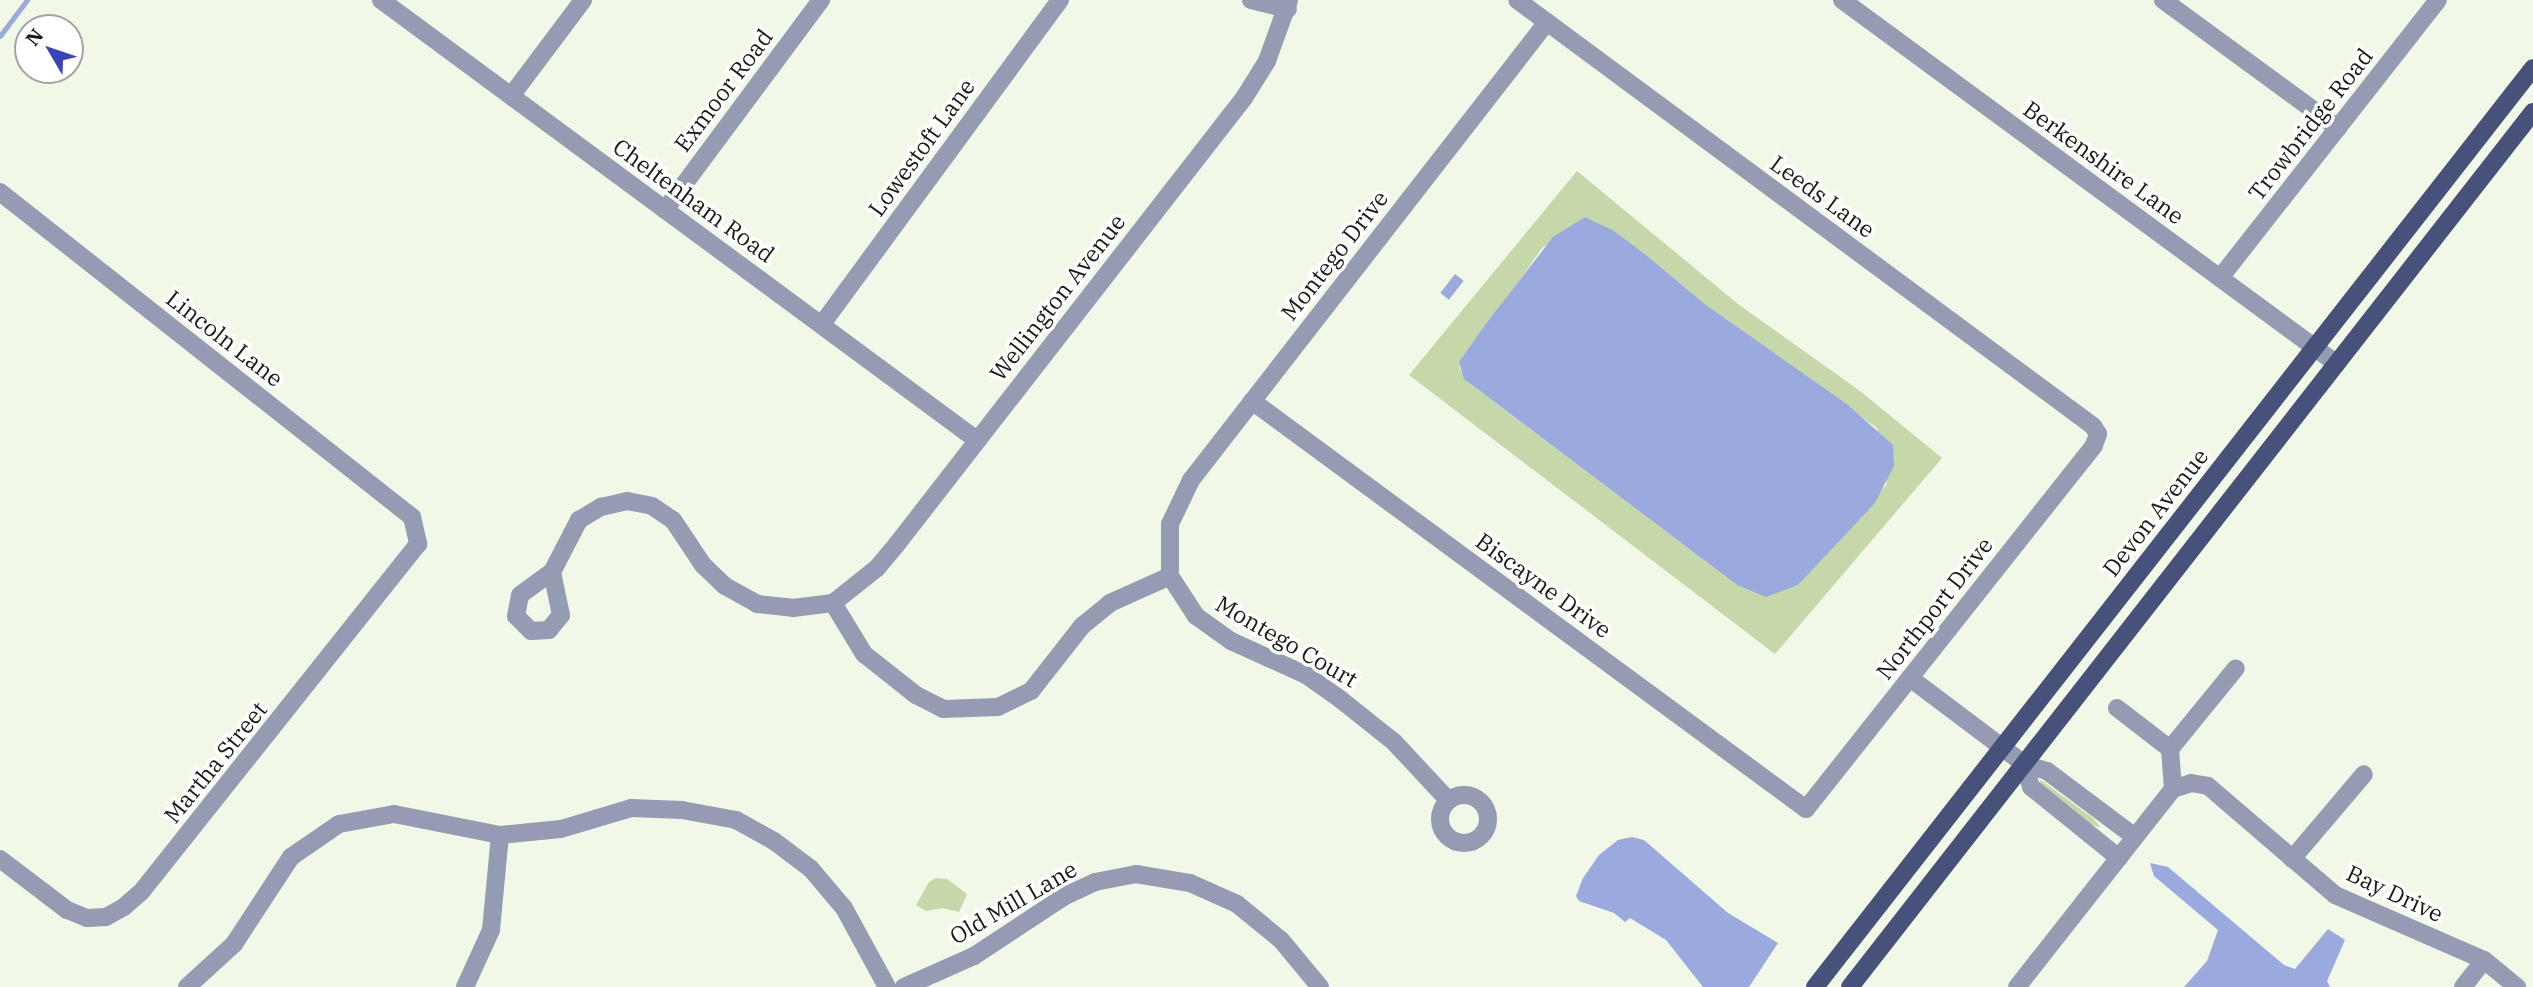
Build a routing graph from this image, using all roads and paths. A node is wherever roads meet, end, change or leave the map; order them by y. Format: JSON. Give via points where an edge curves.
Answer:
{"nodes":[{"id":1,"x":381,"y":0,"type":"edge"},
{"id":2,"x":583,"y":0,"type":"edge"},
{"id":3,"x":821,"y":0,"type":"edge"},
{"id":4,"x":1060,"y":0,"type":"edge"},
{"id":5,"x":1251,"y":0,"type":"edge"},
{"id":6,"x":1517,"y":0,"type":"edge"},
{"id":7,"x":1842,"y":0,"type":"edge"},
{"id":8,"x":2163,"y":0,"type":"edge"},
{"id":9,"x":2438,"y":0,"type":"edge"},
{"id":10,"x":1289,"y":5,"type":"edge"},
{"id":11,"x":1547,"y":22,"type":"junction"},
{"id":12,"x":2533,"y":68,"type":"edge"},
{"id":13,"x":511,"y":96,"type":"junction"},
{"id":14,"x":2533,"y":112,"type":"edge"},
{"id":15,"x":2337,"y":128,"type":"junction"},
{"id":16,"x":0,"y":192,"type":"edge"},
{"id":17,"x":665,"y":210,"type":"junction"},
{"id":18,"x":2220,"y":278,"type":"junction"},
{"id":19,"x":822,"y":324,"type":"junction"},
{"id":20,"x":2315,"y":347,"type":"junction"},
{"id":21,"x":2337,"y":364,"type":"junction"},
{"id":22,"x":1252,"y":401,"type":"junction"},
{"id":23,"x":2098,"y":434,"type":"joint"},
{"id":24,"x":977,"y":440,"type":"junction"},
{"id":25,"x":417,"y":526,"type":"joint"},
{"id":26,"x":552,"y":572,"type":"dead end"},
{"id":27,"x":1170,"y":576,"type":"junction"},
{"id":28,"x":833,"y":603,"type":"junction"},
{"id":29,"x":2236,"y":668,"type":"dead end"},
{"id":30,"x":1910,"y":678,"type":"junction"},
{"id":31,"x":2117,"y":708,"type":"dead end"},
{"id":32,"x":2002,"y":748,"type":"junction"},
{"id":33,"x":2170,"y":749,"type":"junction"},
{"id":34,"x":2024,"y":764,"type":"junction"},
{"id":35,"x":2364,"y":774,"type":"dead end"},
{"id":36,"x":2173,"y":789,"type":"junction"},
{"id":37,"x":1448,"y":800,"type":"dead end"},
{"id":38,"x":1806,"y":809,"type":"joint"},
{"id":39,"x":500,"y":835,"type":"junction"},
{"id":40,"x":2135,"y":837,"type":"junction"},
{"id":41,"x":2119,"y":858,"type":"junction"},
{"id":42,"x":0,"y":859,"type":"edge"},
{"id":43,"x":2292,"y":859,"type":"junction"},
{"id":44,"x":2484,"y":960,"type":"junction"},
{"id":45,"x":187,"y":987,"type":"edge"},
{"id":46,"x":466,"y":987,"type":"edge"},
{"id":47,"x":887,"y":987,"type":"edge"},
{"id":48,"x":904,"y":987,"type":"edge"},
{"id":49,"x":1320,"y":987,"type":"edge"},
{"id":50,"x":1815,"y":987,"type":"edge"},
{"id":51,"x":1850,"y":987,"type":"edge"},
{"id":52,"x":2017,"y":987,"type":"edge"},
{"id":53,"x":2463,"y":987,"type":"edge"},
{"id":54,"x":2517,"y":987,"type":"edge"}],
"edges":[{"from":1,"to":13,"type":"street","name":"Cheltenham Road"},
{"from":2,"to":13,"type":"street"},
{"from":3,"to":17,"type":"street","name":"Exmoor Road"},
{"from":4,"to":19,"type":"street","name":"Lowestoft Lane"},
{"from":5,"to":10,"type":"street"},
{"from":6,"to":11,"type":"street","name":"Leeds Lane"},
{"from":7,"to":18,"type":"street","name":"Berkenshire Lane"},
{"from":8,"to":15,"type":"street"},
{"from":9,"to":15,"type":"street","name":"Trowbridge Road"},
{"from":10,"to":24,"type":"street","name":"Wellington Avenue","via":[[1267,61],[1244,97]]},
{"from":11,"to":22,"type":"street","name":"Montego Drive"},
{"from":11,"to":23,"type":"street","name":"Leeds Lane"},
{"from":12,"to":20,"type":"main road","name":"Devon Avenue"},
{"from":13,"to":17,"type":"street","name":"Cheltenham Road"},
{"from":14,"to":21,"type":"main road"},
{"from":15,"to":18,"type":"street","name":"Trowbridge Road"},
{"from":16,"to":25,"type":"street","name":"Lincoln Lane"},
{"from":17,"to":19,"type":"street","name":"Cheltenham Road"},
{"from":18,"to":20,"type":"street","name":"Berkenshire Lane"},
{"from":19,"to":24,"type":"street","name":"Cheltenham Road"},
{"from":20,"to":21,"type":"street","name":"Berkenshire Lane"},
{"from":20,"to":32,"type":"main road","name":"Devon Avenue"},
{"from":21,"to":34,"type":"main road"},
{"from":22,"to":27,"type":"street","name":"Montego Drive","via":[[1191,480],[1170,524]]},
{"from":22,"to":38,"type":"street","name":"Biscayne Drive"},
{"from":23,"to":30,"type":"street","name":"Northport Drive"},
{"from":24,"to":28,"type":"street","name":"Wellington Avenue","via":[[877,568]]},
{"from":25,"to":42,"type":"street","name":"Martha Street","via":[[418,544],[409,560],[141,892],[124,907],[106,918],[67,910]]},
{"from":26,"to":28,"type":"street","via":[[579,520],[601,507],[627,502],[652,506],[673,520],[703,565],[725,586],[757,604],[793,608]]},
{"from":27,"to":28,"type":"street","via":[[1110,603],[1082,626],[1031,691],[998,707],[971,710],[943,709],[893,679],[864,654]]},
{"from":27,"to":37,"type":"street","name":"Montego Court","via":[[1196,617],[1231,641],[1306,675],[1340,699],[1394,742]]},
{"from":29,"to":33,"type":"street"},
{"from":30,"to":32,"type":"street"},
{"from":30,"to":38,"type":"street","name":"Northport Drive"},
{"from":31,"to":33,"type":"street"},
{"from":32,"to":34,"type":"street"},
{"from":32,"to":50,"type":"main road","name":"Devon Avenue"},
{"from":33,"to":36,"type":"street"},
{"from":34,"to":40,"type":"street","via":[[2047,771]]},
{"from":34,"to":41,"type":"street","via":[[2031,787]]},
{"from":34,"to":51,"type":"main road"},
{"from":35,"to":43,"type":"street"},
{"from":36,"to":40,"type":"street"},
{"from":36,"to":43,"type":"street","name":"Bay Drive","via":[[2191,783],[2208,786]]},
{"from":39,"to":45,"type":"street","via":[[394,814],[340,824],[291,857],[234,944]]},
{"from":39,"to":46,"type":"street","via":[[491,930]]},
{"from":39,"to":47,"type":"street","via":[[561,829],[631,808],[682,810],[736,820],[811,869],[844,908]]},
{"from":40,"to":41,"type":"street"},
{"from":41,"to":52,"type":"street"},
{"from":43,"to":44,"type":"street","name":"Bay Drive","via":[[2335,895]]},
{"from":44,"to":53,"type":"street"},
{"from":44,"to":54,"type":"street","name":"Bay Drive"},
{"from":48,"to":49,"type":"street","name":"Old Mill Lane","via":[[974,956],[1065,896],[1095,882],[1136,874],[1190,883],[1237,904],[1281,940]]}]}
